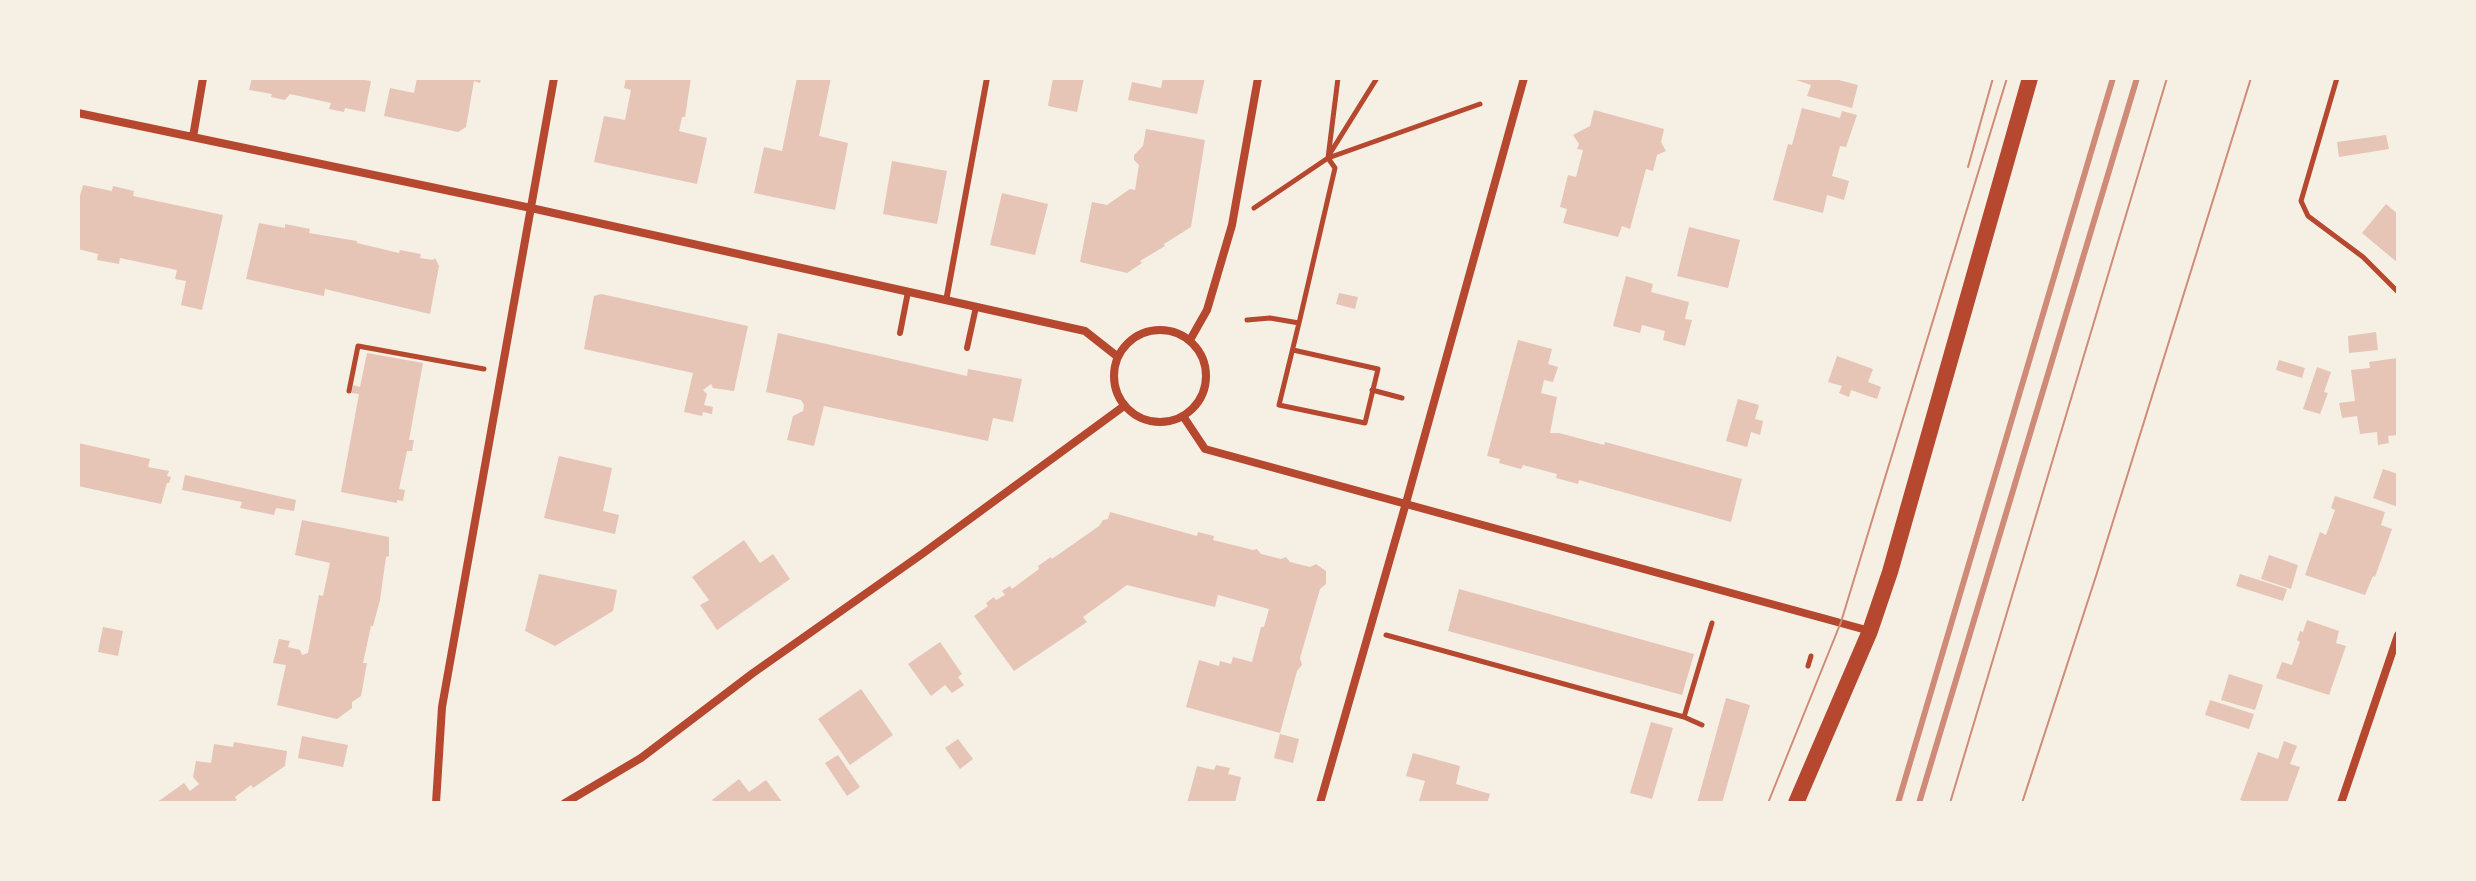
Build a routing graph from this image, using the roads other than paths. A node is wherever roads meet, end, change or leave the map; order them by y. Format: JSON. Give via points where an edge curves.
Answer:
{"nodes":[{"id":1,"x":203,"y":78,"type":"edge"},
{"id":2,"x":554,"y":78,"type":"edge"},
{"id":3,"x":987,"y":78,"type":"edge"},
{"id":4,"x":1258,"y":78,"type":"edge"},
{"id":5,"x":1524,"y":78,"type":"edge"},
{"id":6,"x":2030,"y":78,"type":"edge"},
{"id":7,"x":78,"y":113,"type":"edge"},
{"id":8,"x":193,"y":137,"type":"junction"},
{"id":9,"x":531,"y":208,"type":"junction"},
{"id":10,"x":908,"y":292,"type":"junction"},
{"id":11,"x":946,"y":301,"type":"junction"},
{"id":12,"x":976,"y":307,"type":"junction"},
{"id":13,"x":900,"y":333,"type":"dead end"},
{"id":14,"x":1190,"y":340,"type":"junction"},
{"id":15,"x":967,"y":348,"type":"dead end"},
{"id":16,"x":1118,"y":357,"type":"junction"},
{"id":17,"x":1124,"y":406,"type":"junction"},
{"id":18,"x":1183,"y":416,"type":"junction"},
{"id":19,"x":1406,"y":503,"type":"junction"},
{"id":20,"x":1870,"y":631,"type":"junction"},
{"id":21,"x":2398,"y":635,"type":"edge"},
{"id":22,"x":436,"y":803,"type":"edge"},
{"id":23,"x":565,"y":803,"type":"edge"},
{"id":24,"x":1320,"y":803,"type":"edge"},
{"id":25,"x":1796,"y":803,"type":"edge"},
{"id":26,"x":2341,"y":803,"type":"edge"}],
"edges":[{"from":1,"to":8,"type":"street"},
{"from":2,"to":9,"type":"street"},
{"from":3,"to":11,"type":"lane"},
{"from":4,"to":14,"type":"street","via":[[1232,225],[1207,310]]},
{"from":5,"to":19,"type":"street"},
{"from":6,"to":20,"type":"main road"},
{"from":7,"to":8,"type":"street"},
{"from":8,"to":9,"type":"street"},
{"from":9,"to":10,"type":"street"},
{"from":9,"to":22,"type":"street","via":[[442,707]]},
{"from":10,"to":11,"type":"street"},
{"from":10,"to":13,"type":"lane"},
{"from":11,"to":12,"type":"street"},
{"from":12,"to":15,"type":"lane"},
{"from":12,"to":16,"type":"street","via":[[1085,331]]},
{"from":14,"to":16,"type":"street","via":[[1171,330],[1150,331],[1131,340]]},
{"from":14,"to":18,"type":"street","via":[[1203,358],[1207,380],[1199,401]]},
{"from":16,"to":17,"type":"street","via":[[1114,381]]},
{"from":17,"to":18,"type":"street","via":[[1140,418],[1161,422]]},
{"from":17,"to":23,"type":"street","via":[[641,758]]},
{"from":18,"to":19,"type":"street","via":[[1205,449]]},
{"from":19,"to":20,"type":"street"},
{"from":19,"to":24,"type":"street"},
{"from":20,"to":25,"type":"main road"},
{"from":21,"to":26,"type":"street"}]}
